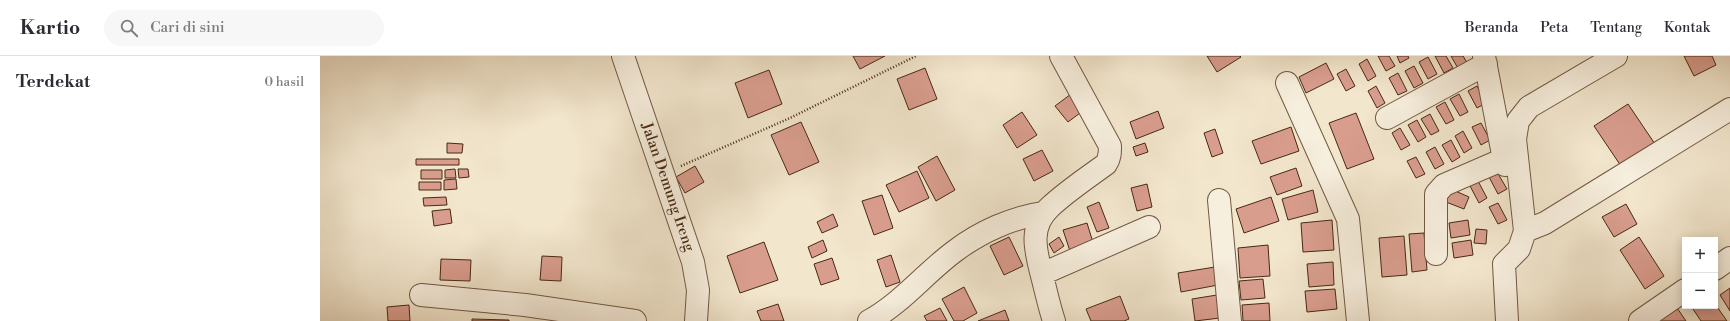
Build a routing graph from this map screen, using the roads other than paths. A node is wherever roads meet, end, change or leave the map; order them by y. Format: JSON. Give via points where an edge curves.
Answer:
{"nodes":[{"id":1,"x":623,"y":56,"type":"edge"},
{"id":2,"x":1061,"y":56,"type":"edge"},
{"id":3,"x":1616,"y":56,"type":"edge"},
{"id":4,"x":1485,"y":60,"type":"edge"},
{"id":5,"x":1287,"y":83,"type":"dead end"},
{"id":6,"x":1730,"y":109,"type":"edge"},
{"id":7,"x":1387,"y":118,"type":"dead end"},
{"id":8,"x":1504,"y":159,"type":"junction"},
{"id":9,"x":1218,"y":200,"type":"dead end"},
{"id":10,"x":1044,"y":213,"type":"junction"},
{"id":11,"x":1149,"y":227,"type":"dead end"},
{"id":12,"x":1525,"y":231,"type":"junction"},
{"id":13,"x":1515,"y":253,"type":"junction"},
{"id":14,"x":1436,"y":254,"type":"dead end"},
{"id":15,"x":1730,"y":258,"type":"edge"},
{"id":16,"x":1718,"y":267,"type":"edge"},
{"id":17,"x":1042,"y":274,"type":"junction"},
{"id":18,"x":1682,"y":292,"type":"edge"},
{"id":19,"x":421,"y":295,"type":"dead end"},
{"id":20,"x":635,"y":321,"type":"edge"},
{"id":21,"x":696,"y":321,"type":"edge"},
{"id":22,"x":869,"y":321,"type":"edge"},
{"id":23,"x":1054,"y":321,"type":"edge"},
{"id":24,"x":1230,"y":321,"type":"edge"},
{"id":25,"x":1358,"y":321,"type":"edge"},
{"id":26,"x":1507,"y":321,"type":"edge"},
{"id":27,"x":1640,"y":321,"type":"edge"}],
"edges":[{"from":1,"to":21,"type":"street","name":"Jalan Demung Ireng","via":[[693,262],[698,290]]},
{"from":2,"to":10,"type":"street","via":[[1110,146],[1110,151],[1106,164]]},
{"from":3,"to":12,"type":"street","via":[[1529,107],[1518,121],[1515,139]]},
{"from":4,"to":7,"type":"street"},
{"from":4,"to":8,"type":"street"},
{"from":5,"to":25,"type":"street","via":[[1348,220]]},
{"from":6,"to":12,"type":"street","via":[[1545,223]]},
{"from":8,"to":13,"type":"street"},
{"from":8,"to":14,"type":"street","via":[[1439,189],[1436,194]]},
{"from":9,"to":24,"type":"street"},
{"from":10,"to":17,"type":"street","via":[[1036,232],[1035,245]]},
{"from":10,"to":22,"type":"street","via":[[1014,219],[955,251],[905,295]]},
{"from":11,"to":17,"type":"street"},
{"from":12,"to":13,"type":"street","via":[[1522,243]]},
{"from":13,"to":26,"type":"street","via":[[1507,260],[1504,268]]},
{"from":15,"to":16,"type":"street"},
{"from":17,"to":23,"type":"street"},
{"from":18,"to":27,"type":"street"},
{"from":19,"to":20,"type":"street","via":[[525,305]]}]}
